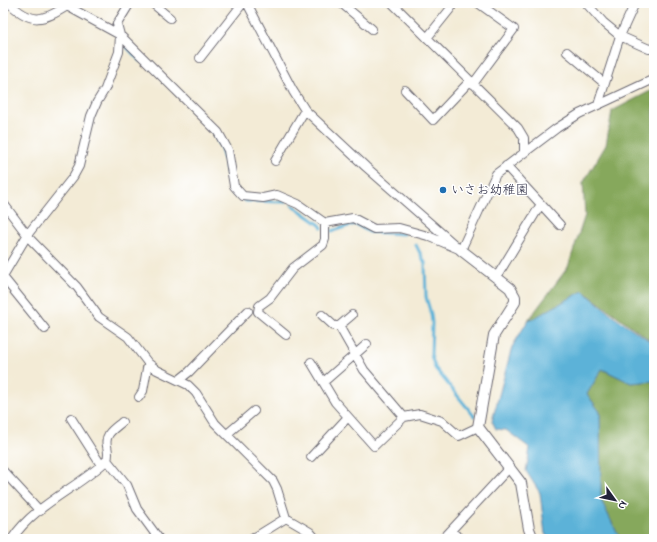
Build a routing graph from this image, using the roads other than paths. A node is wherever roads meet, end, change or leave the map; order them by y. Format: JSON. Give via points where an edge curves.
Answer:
{"nodes":[{"id":1,"x":9,"y":3,"type":"edge"},
{"id":2,"x":130,"y":3,"type":"edge"},
{"id":3,"x":152,"y":3,"type":"edge"},
{"id":4,"x":244,"y":3,"type":"edge"},
{"id":5,"x":247,"y":3,"type":"edge"},
{"id":6,"x":341,"y":3,"type":"edge"},
{"id":7,"x":392,"y":3,"type":"edge"},
{"id":8,"x":478,"y":3,"type":"edge"},
{"id":9,"x":586,"y":3,"type":"edge"},
{"id":10,"x":634,"y":3,"type":"edge"},
{"id":11,"x":451,"y":8,"type":"dead end"},
{"id":12,"x":170,"y":18,"type":"dead end"},
{"id":13,"x":372,"y":29,"type":"dead end"},
{"id":14,"x":120,"y":35,"type":"junction"},
{"id":15,"x":620,"y":36,"type":"junction"},
{"id":16,"x":427,"y":38,"type":"junction"},
{"id":17,"x":654,"y":48,"type":"edge"},
{"id":18,"x":567,"y":52,"type":"dead end"},
{"id":19,"x":200,"y":58,"type":"dead end"},
{"id":20,"x":654,"y":79,"type":"edge"},
{"id":21,"x":471,"y":83,"type":"junction"},
{"id":22,"x":604,"y":83,"type":"junction"},
{"id":23,"x":405,"y":90,"type":"dead end"},
{"id":24,"x":598,"y":105,"type":"junction"},
{"id":25,"x":305,"y":110,"type":"junction"},
{"id":26,"x":524,"y":153,"type":"junction"},
{"id":27,"x":275,"y":161,"type":"dead end"},
{"id":28,"x":506,"y":166,"type":"junction"},
{"id":29,"x":3,"y":203,"type":"edge"},
{"id":30,"x":541,"y":204,"type":"junction"},
{"id":31,"x":325,"y":223,"type":"junction"},
{"id":32,"x":560,"y":225,"type":"dead end"},
{"id":33,"x":28,"y":234,"type":"junction"},
{"id":34,"x":460,"y":250,"type":"junction"},
{"id":35,"x":3,"y":277,"type":"edge"},
{"id":36,"x":496,"y":278,"type":"junction"},
{"id":37,"x":248,"y":311,"type":"dead end"},
{"id":38,"x":322,"y":315,"type":"dead end"},
{"id":39,"x":352,"y":315,"type":"dead end"},
{"id":40,"x":339,"y":326,"type":"junction"},
{"id":41,"x":45,"y":330,"type":"dead end"},
{"id":42,"x":286,"y":335,"type":"dead end"},
{"id":43,"x":367,"y":344,"type":"dead end"},
{"id":44,"x":354,"y":355,"type":"junction"},
{"id":45,"x":311,"y":362,"type":"dead end"},
{"id":46,"x":148,"y":363,"type":"junction"},
{"id":47,"x":328,"y":379,"type":"dead end"},
{"id":48,"x":179,"y":380,"type":"junction"},
{"id":49,"x":139,"y":397,"type":"dead end"},
{"id":50,"x":254,"y":410,"type":"dead end"},
{"id":51,"x":348,"y":417,"type":"junction"},
{"id":52,"x":404,"y":417,"type":"junction"},
{"id":53,"x":71,"y":418,"type":"dead end"},
{"id":54,"x":122,"y":422,"type":"dead end"},
{"id":55,"x":478,"y":427,"type":"junction"},
{"id":56,"x":228,"y":434,"type":"junction"},
{"id":57,"x":311,"y":456,"type":"dead end"},
{"id":58,"x":104,"y":462,"type":"junction"},
{"id":59,"x":510,"y":468,"type":"junction"},
{"id":60,"x":3,"y":471,"type":"edge"},
{"id":61,"x":40,"y":511,"type":"junction"},
{"id":62,"x":286,"y":518,"type":"junction"},
{"id":63,"x":451,"y":531,"type":"junction"},
{"id":64,"x":12,"y":539,"type":"edge"},
{"id":65,"x":159,"y":539,"type":"edge"},
{"id":66,"x":252,"y":539,"type":"edge"},
{"id":67,"x":316,"y":539,"type":"edge"},
{"id":68,"x":443,"y":539,"type":"edge"},
{"id":69,"x":461,"y":539,"type":"edge"},
{"id":70,"x":533,"y":539,"type":"edge"}],
"edges":[{"from":1,"to":14,"type":"street","via":[[24,16],[42,19],[68,6]]},
{"from":2,"to":14,"type":"street","via":[[117,24]]},
{"from":3,"to":12,"type":"street"},
{"from":4,"to":19,"type":"street"},
{"from":5,"to":25,"type":"street"},
{"from":6,"to":13,"type":"street"},
{"from":7,"to":16,"type":"street"},
{"from":8,"to":21,"type":"street","via":[[514,29]]},
{"from":9,"to":15,"type":"street"},
{"from":10,"to":15,"type":"street"},
{"from":11,"to":16,"type":"street"},
{"from":14,"to":31,"type":"street","via":[[218,132],[228,150],[234,186],[243,196],[264,198],[277,195],[298,204]]},
{"from":14,"to":33,"type":"street","via":[[119,52],[105,90],[91,116],[79,166]]},
{"from":15,"to":17,"type":"street","via":[[649,49]]},
{"from":15,"to":22,"type":"street"},
{"from":16,"to":21,"type":"street"},
{"from":18,"to":22,"type":"street"},
{"from":20,"to":24,"type":"street"},
{"from":21,"to":23,"type":"street","via":[[433,120]]},
{"from":21,"to":26,"type":"street","via":[[518,128],[524,138]]},
{"from":22,"to":24,"type":"street"},
{"from":24,"to":26,"type":"street","via":[[557,128]]},
{"from":25,"to":27,"type":"street"},
{"from":25,"to":34,"type":"street"},
{"from":26,"to":28,"type":"street"},
{"from":28,"to":30,"type":"street"},
{"from":28,"to":34,"type":"street","via":[[496,174]]},
{"from":29,"to":33,"type":"street"},
{"from":30,"to":32,"type":"street"},
{"from":30,"to":36,"type":"street"},
{"from":31,"to":34,"type":"street","via":[[353,218],[374,229],[399,228],[428,236]]},
{"from":31,"to":42,"type":"street","via":[[325,239],[322,245],[293,268],[270,298],[259,306],[258,312]]},
{"from":33,"to":35,"type":"street"},
{"from":33,"to":46,"type":"street","via":[[77,287],[99,317],[128,337]]},
{"from":34,"to":36,"type":"street"},
{"from":35,"to":41,"type":"street"},
{"from":36,"to":55,"type":"street","via":[[510,288],[515,302],[494,335]]},
{"from":37,"to":48,"type":"street"},
{"from":38,"to":40,"type":"street","via":[[334,326]]},
{"from":39,"to":40,"type":"street"},
{"from":40,"to":44,"type":"street"},
{"from":43,"to":44,"type":"street"},
{"from":44,"to":47,"type":"street"},
{"from":44,"to":52,"type":"street"},
{"from":45,"to":51,"type":"street","via":[[335,402]]},
{"from":46,"to":48,"type":"street"},
{"from":46,"to":49,"type":"street","via":[[143,391]]},
{"from":48,"to":56,"type":"street","via":[[196,393],[215,423]]},
{"from":50,"to":56,"type":"street"},
{"from":51,"to":52,"type":"street","via":[[374,446]]},
{"from":51,"to":57,"type":"street"},
{"from":52,"to":55,"type":"street","via":[[420,414],[442,421],[459,436]]},
{"from":53,"to":58,"type":"street"},
{"from":54,"to":58,"type":"street","via":[[108,434],[108,456]]},
{"from":55,"to":59,"type":"street"},
{"from":56,"to":62,"type":"street","via":[[273,481]]},
{"from":58,"to":61,"type":"street"},
{"from":58,"to":65,"type":"street","via":[[127,485],[136,508]]},
{"from":59,"to":63,"type":"street"},
{"from":59,"to":70,"type":"street","via":[[521,483],[528,529]]},
{"from":60,"to":61,"type":"street"},
{"from":61,"to":64,"type":"street"},
{"from":62,"to":66,"type":"street"},
{"from":62,"to":67,"type":"street","via":[[310,532]]},
{"from":63,"to":68,"type":"street"},
{"from":63,"to":69,"type":"street"}]}
